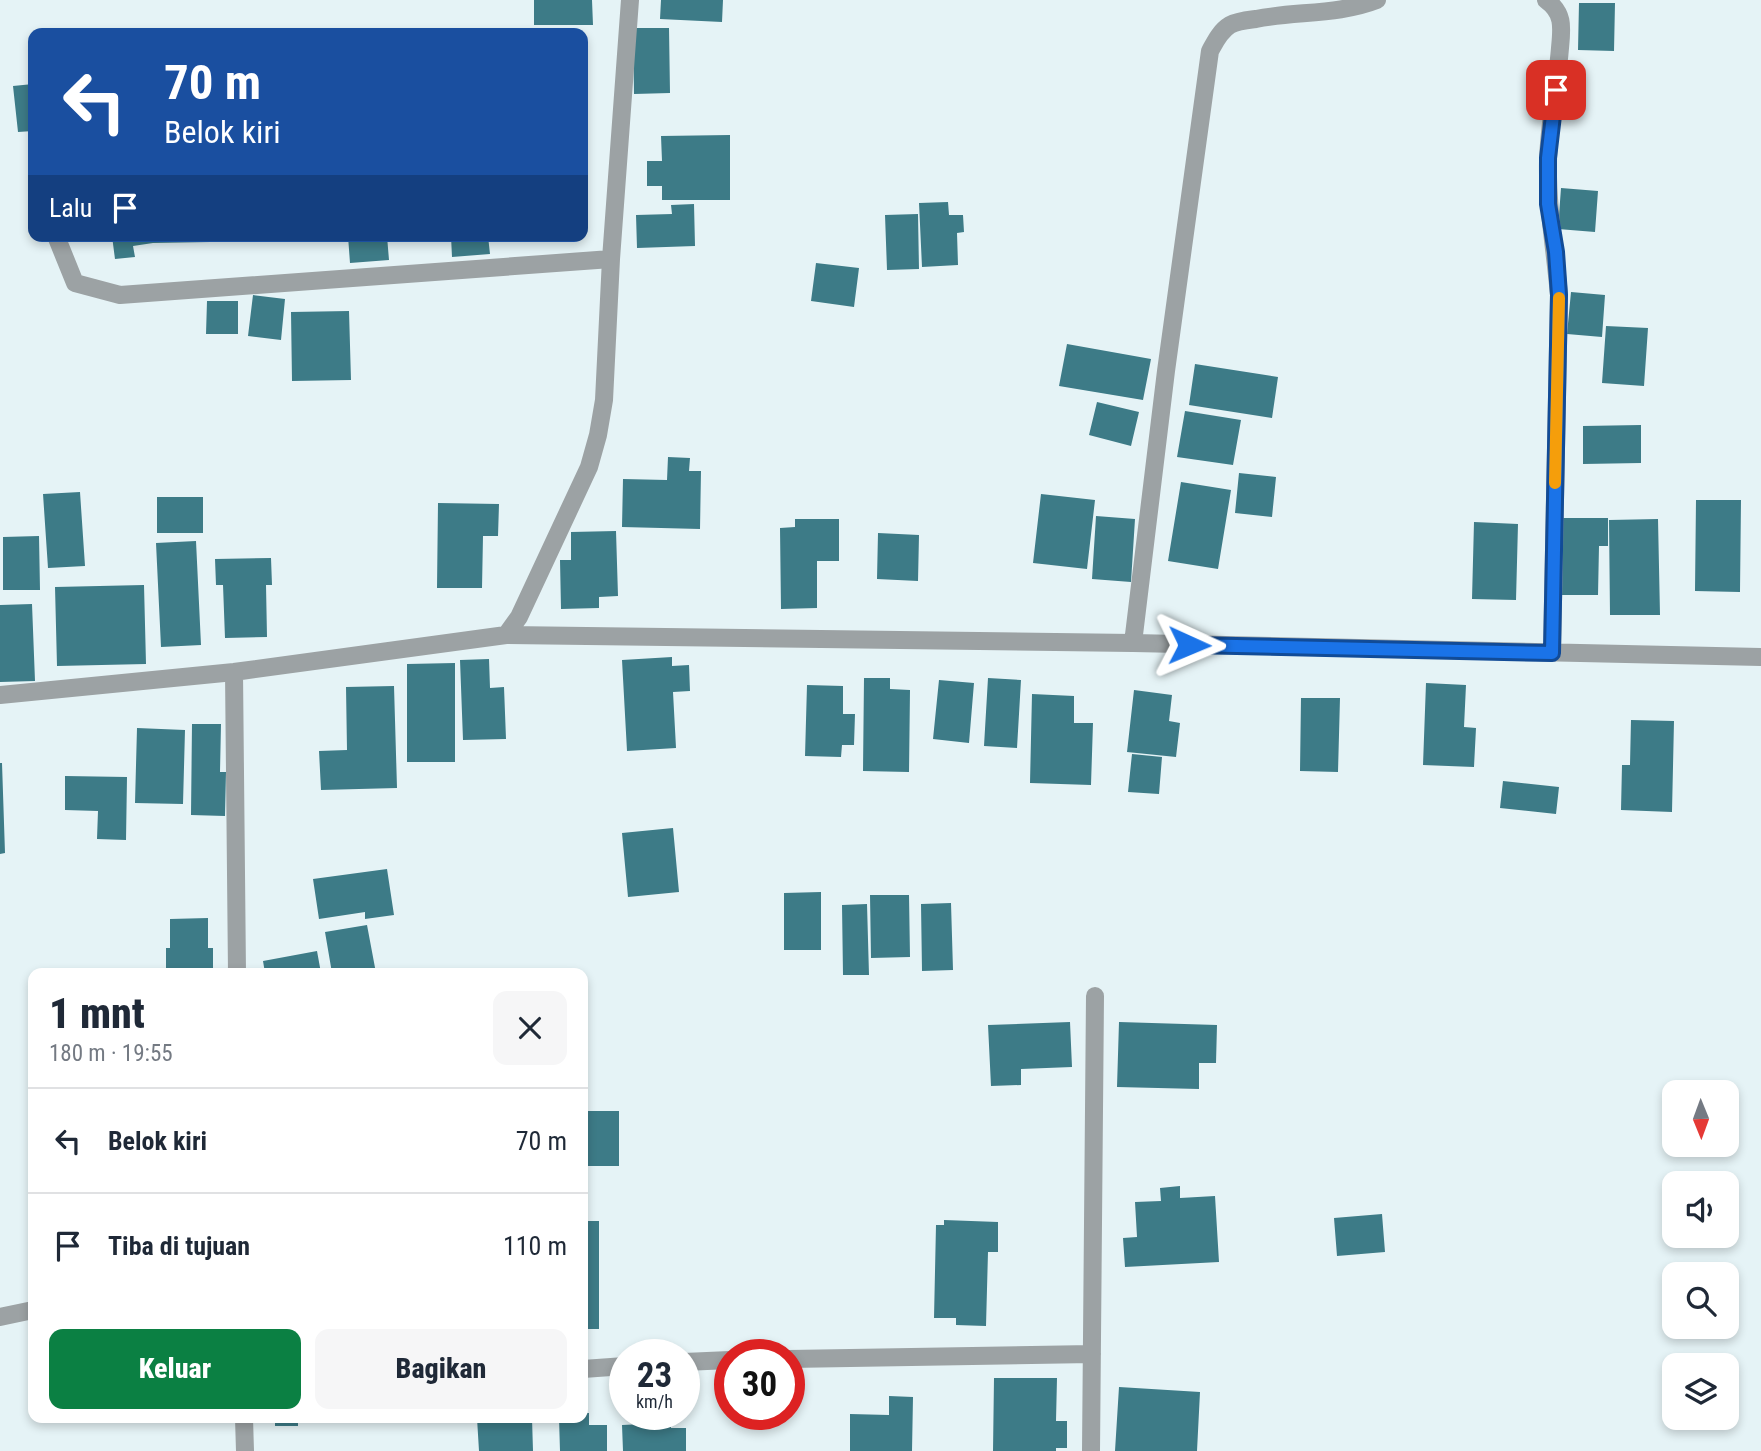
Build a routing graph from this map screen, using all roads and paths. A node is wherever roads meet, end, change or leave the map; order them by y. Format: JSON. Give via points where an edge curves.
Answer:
{"nodes":[{"id":1,"x":630,"y":0,"type":"edge"},
{"id":2,"x":1377,"y":0,"type":"edge"},
{"id":3,"x":1546,"y":0,"type":"edge"},
{"id":4,"x":58,"y":242,"type":"edge"},
{"id":5,"x":611,"y":259,"type":"junction"},
{"id":6,"x":506,"y":635,"type":"junction"},
{"id":7,"x":1133,"y":643,"type":"junction"},
{"id":8,"x":1552,"y":653,"type":"junction"},
{"id":9,"x":1761,"y":657,"type":"edge"},
{"id":10,"x":234,"y":672,"type":"junction"},
{"id":11,"x":0,"y":695,"type":"edge"},
{"id":12,"x":237,"y":968,"type":"edge"},
{"id":13,"x":1096,"y":996,"type":"dead end"},
{"id":14,"x":28,"y":1311,"type":"edge"},
{"id":15,"x":0,"y":1317,"type":"edge"},
{"id":16,"x":1092,"y":1354,"type":"junction"},
{"id":17,"x":805,"y":1359,"type":"edge"},
{"id":18,"x":609,"y":1367,"type":"edge"},
{"id":19,"x":588,"y":1369,"type":"edge"},
{"id":20,"x":244,"y":1423,"type":"edge"},
{"id":21,"x":245,"y":1451,"type":"edge"},
{"id":22,"x":1091,"y":1451,"type":"edge"}],
"edges":[{"from":1,"to":5,"type":"street"},
{"from":2,"to":7,"type":"street","via":[[1231,24],[1210,51]]},
{"from":3,"to":8,"type":"street","via":[[1561,20],[1548,158],[1548,204],[1559,295]]},
{"from":4,"to":5,"type":"street","via":[[75,283],[120,295]]},
{"from":5,"to":6,"type":"street","via":[[598,435],[589,467],[519,617]]},
{"from":6,"to":7,"type":"street"},
{"from":6,"to":10,"type":"street"},
{"from":7,"to":8,"type":"street"},
{"from":8,"to":9,"type":"street"},
{"from":10,"to":11,"type":"street"},
{"from":10,"to":12,"type":"street"},
{"from":13,"to":16,"type":"street"},
{"from":14,"to":15,"type":"street"},
{"from":16,"to":17,"type":"street"},
{"from":16,"to":22,"type":"street"},
{"from":18,"to":19,"type":"street"},
{"from":20,"to":21,"type":"street"}]}
